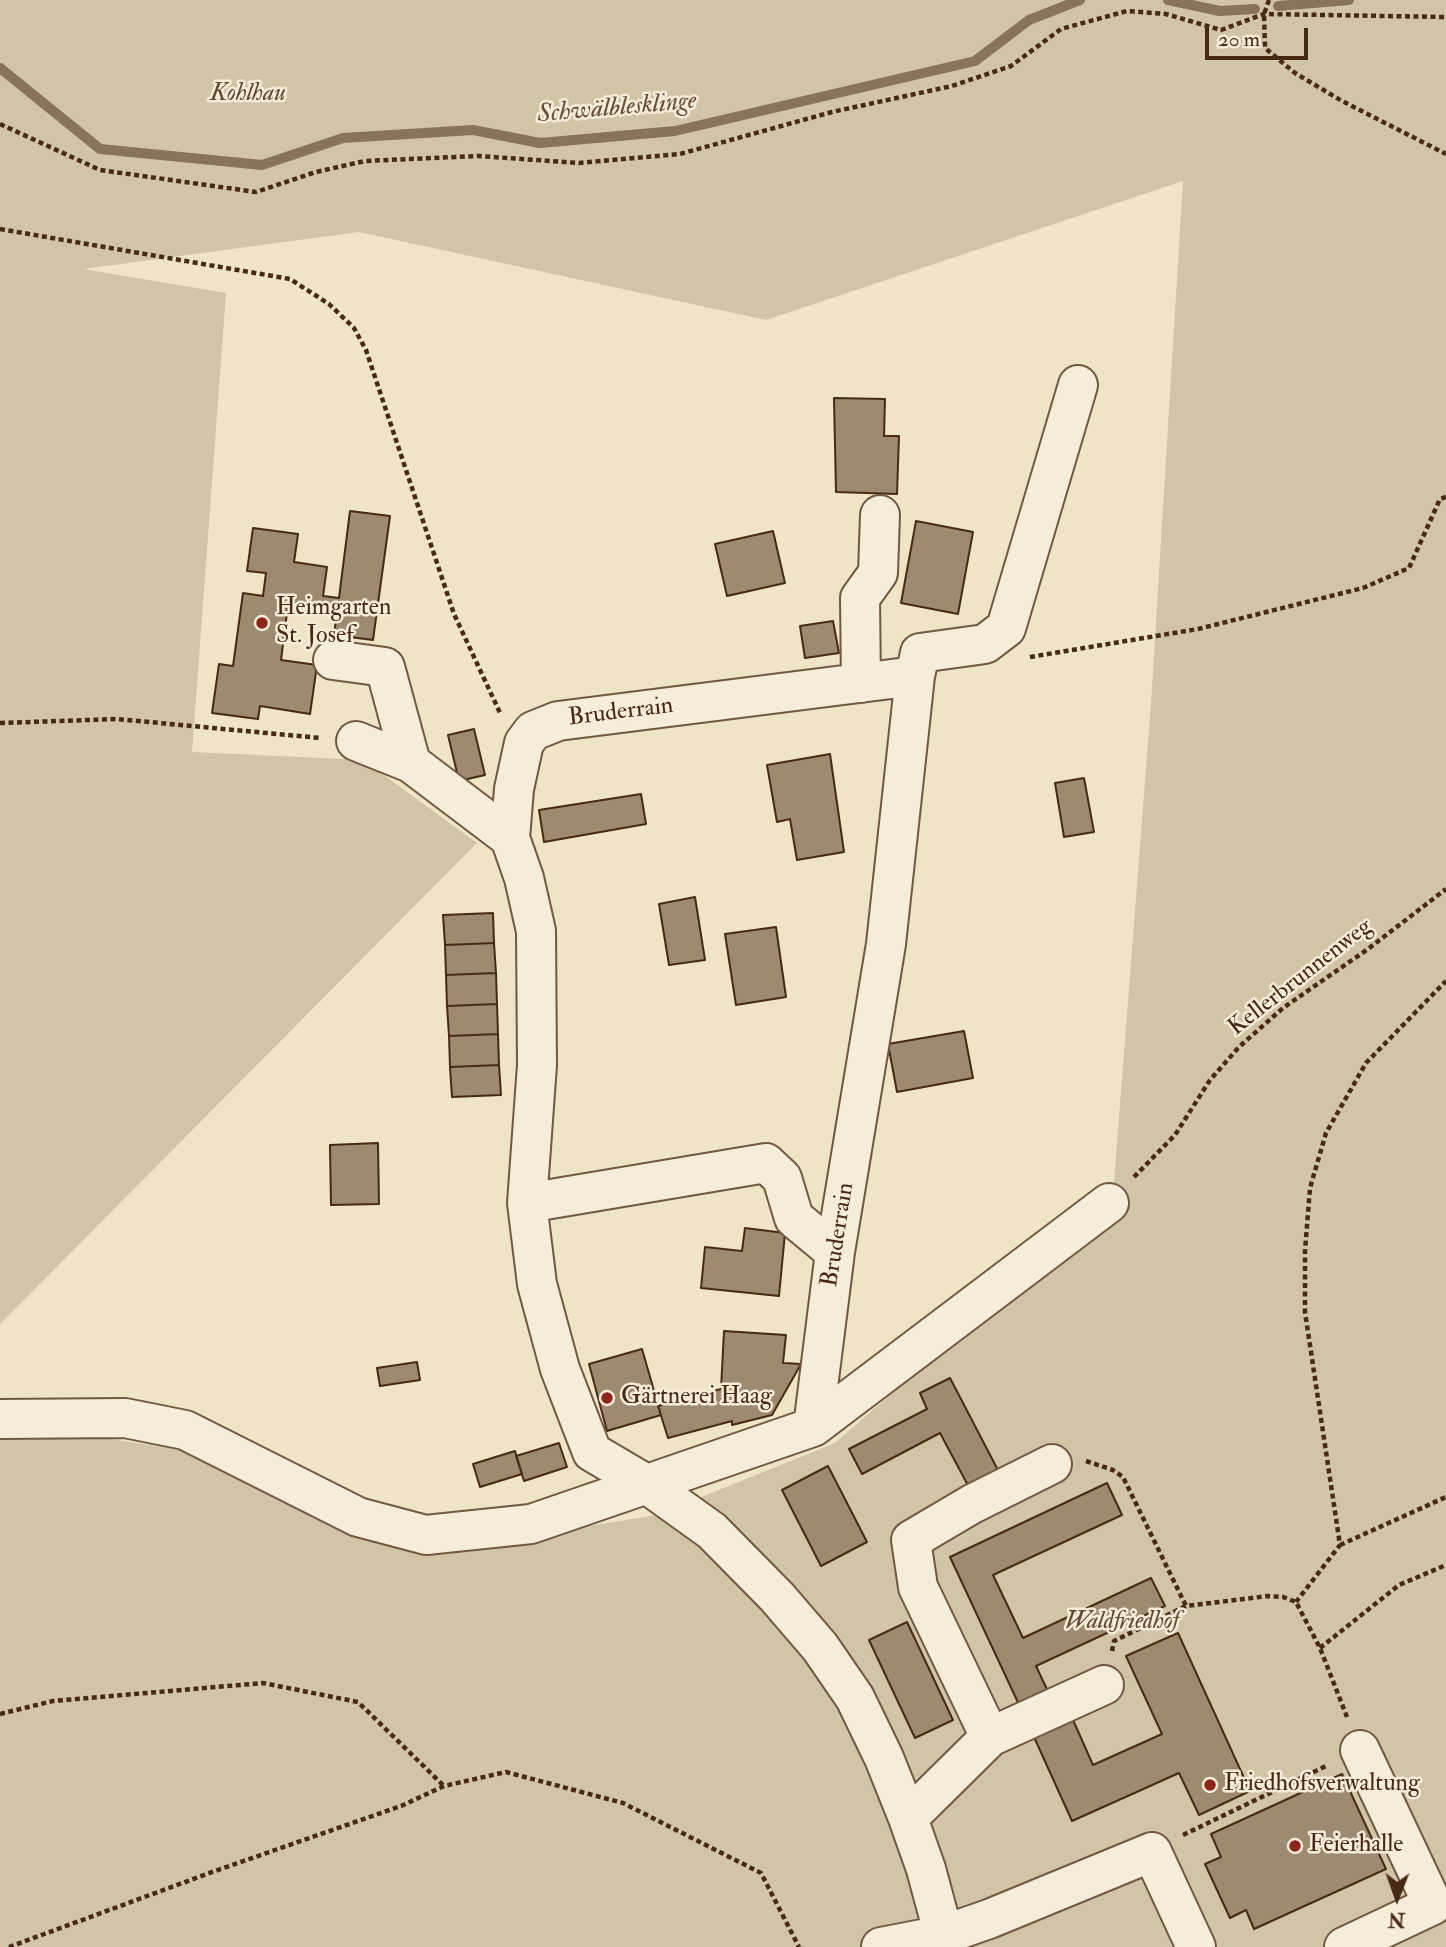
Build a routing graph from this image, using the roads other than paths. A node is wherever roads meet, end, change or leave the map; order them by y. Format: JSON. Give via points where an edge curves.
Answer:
{"nodes":[{"id":1,"x":1078,"y":385,"type":"dead end"},
{"id":2,"x":880,"y":515,"type":"dead end"},
{"id":3,"x":333,"y":660,"type":"dead end"},
{"id":4,"x":915,"y":676,"type":"junction"},
{"id":5,"x":861,"y":683,"type":"junction"},
{"id":6,"x":356,"y":741,"type":"road end"},
{"id":7,"x":411,"y":763,"type":"junction"},
{"id":8,"x":510,"y":838,"type":"junction"},
{"id":9,"x":527,"y":1203,"type":"junction"},
{"id":10,"x":1109,"y":1203,"type":"road end"},
{"id":11,"x":835,"y":1252,"type":"junction"},
{"id":12,"x":0,"y":1419,"type":"edge"},
{"id":13,"x":813,"y":1427,"type":"junction"},
{"id":14,"x":1052,"y":1464,"type":"road end"},
{"id":15,"x":648,"y":1485,"type":"junction"},
{"id":16,"x":1104,"y":1685,"type":"road end"},
{"id":17,"x":990,"y":1737,"type":"junction"},
{"id":18,"x":1360,"y":1750,"type":"road end"},
{"id":19,"x":908,"y":1818,"type":"junction"},
{"id":20,"x":945,"y":1941,"type":"edge"},
{"id":21,"x":881,"y":1947,"type":"edge"},
{"id":22,"x":1196,"y":1947,"type":"edge"},
{"id":23,"x":1344,"y":1947,"type":"edge"}],
"edges":[{"from":1,"to":4,"type":"street","via":[[1006,628],[985,643],[920,653]]},
{"from":2,"to":5,"type":"street","via":[[878,573],[860,598]]},
{"from":3,"to":7,"type":"street","via":[[385,667]]},
{"from":4,"to":5,"type":"street","name":"Bruderrain"},
{"from":4,"to":11,"type":"street","name":"Bruderrain","via":[[886,944]]},
{"from":5,"to":8,"type":"street","name":"Bruderrain","via":[[558,721],[533,731],[522,750]]},
{"from":6,"to":7,"type":"street"},
{"from":7,"to":8,"type":"street"},
{"from":8,"to":9,"type":"street","via":[[536,931],[537,1065]]},
{"from":9,"to":11,"type":"street","via":[[766,1163],[782,1178],[794,1218]]},
{"from":9,"to":15,"type":"street","via":[[547,1327],[592,1452]]},
{"from":10,"to":13,"type":"street"},
{"from":11,"to":13,"type":"street","name":"Bruderrain"},
{"from":12,"to":15,"type":"street","via":[[125,1418],[185,1430],[358,1517],[426,1535],[531,1524]]},
{"from":13,"to":15,"type":"street"},
{"from":14,"to":17,"type":"street","via":[[911,1540],[918,1587]]},
{"from":15,"to":19,"type":"street","via":[[712,1531],[820,1647],[855,1698]]},
{"from":16,"to":17,"type":"street"},
{"from":17,"to":19,"type":"street"},
{"from":18,"to":23,"type":"street","via":[[1433,1905]]},
{"from":19,"to":20,"type":"street"},
{"from":20,"to":21,"type":"street"},
{"from":20,"to":22,"type":"street","via":[[1152,1852]]}]}
